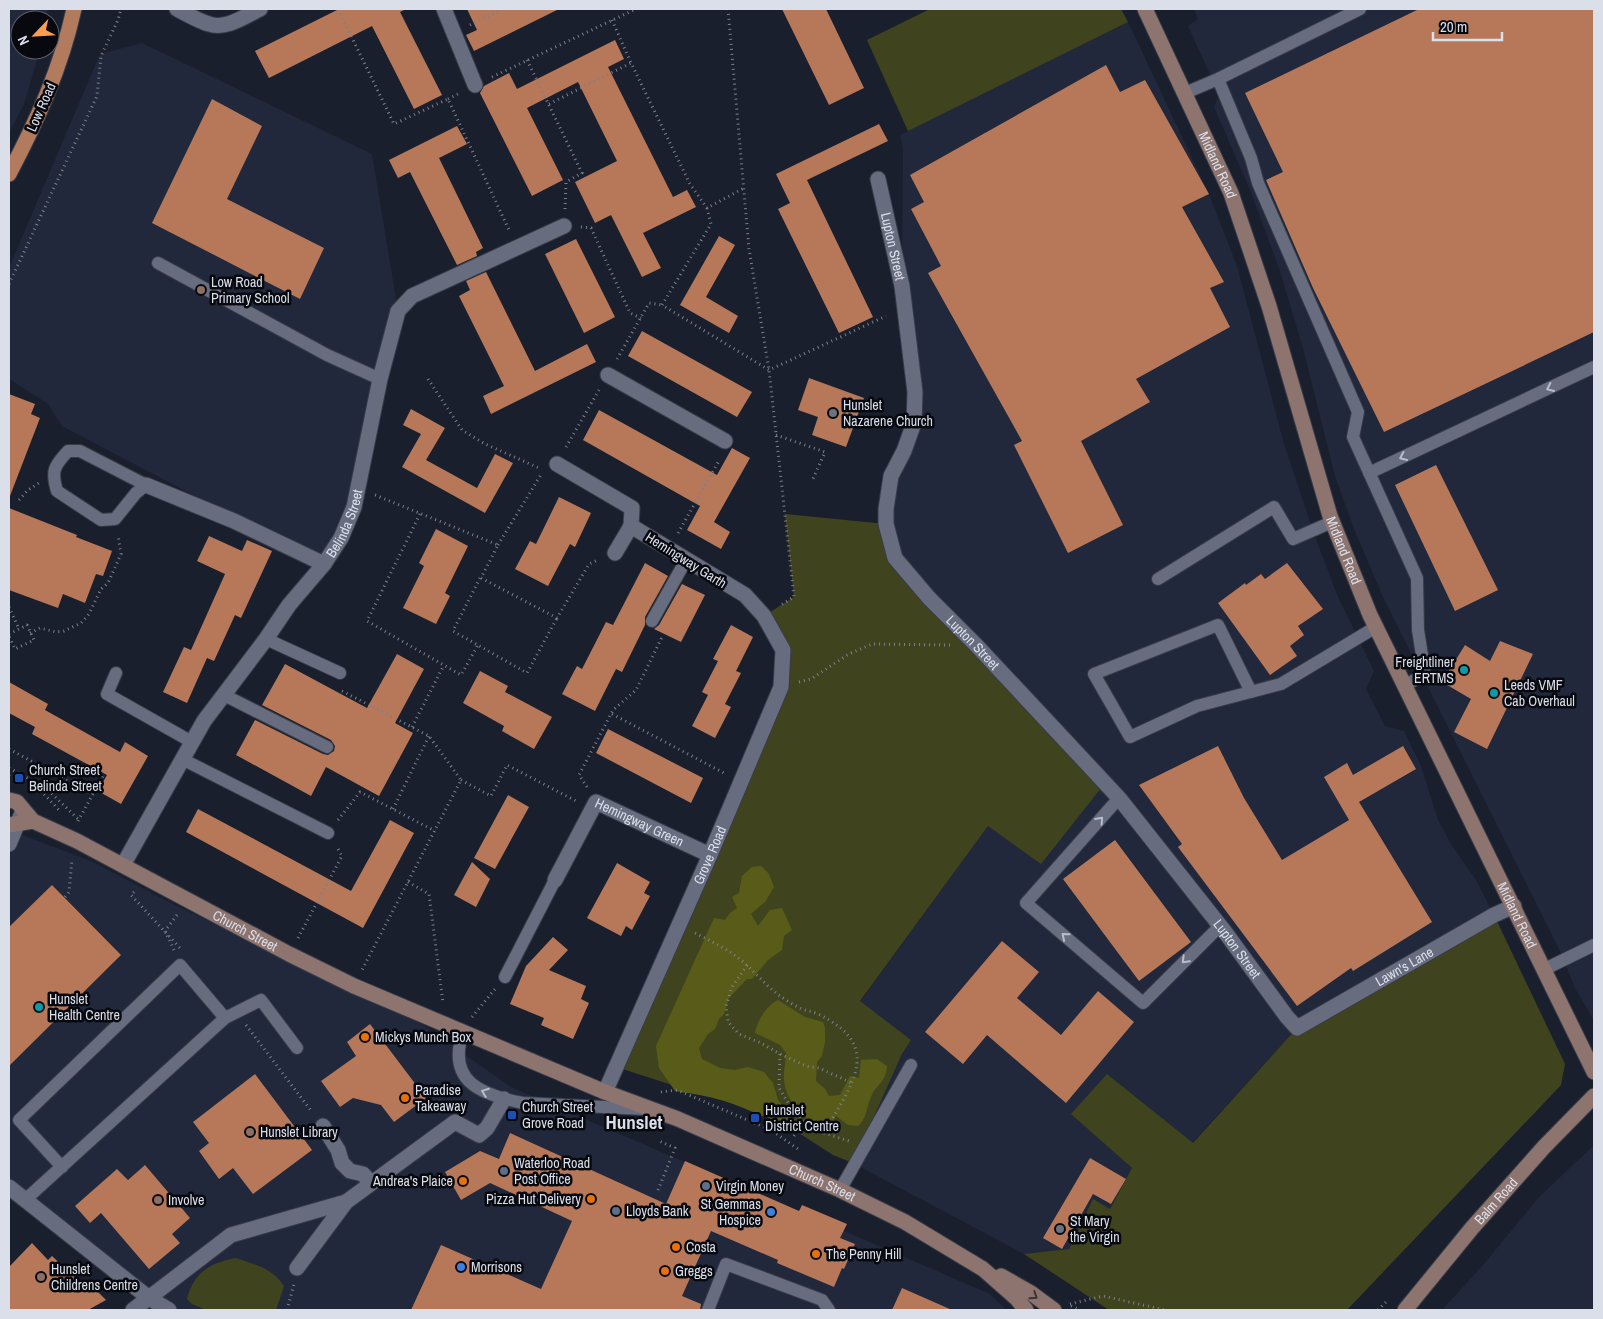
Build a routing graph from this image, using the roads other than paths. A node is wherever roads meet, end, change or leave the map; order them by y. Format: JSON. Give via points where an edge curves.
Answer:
{"nodes":[{"id":1,"x":74,"y":9,"type":"edge"},
{"id":2,"x":177,"y":9,"type":"edge"},
{"id":3,"x":260,"y":9,"type":"edge"},
{"id":4,"x":444,"y":9,"type":"edge"},
{"id":5,"x":1145,"y":9,"type":"edge"},
{"id":6,"x":1360,"y":9,"type":"edge"},
{"id":7,"x":1218,"y":79,"type":"junction"},
{"id":8,"x":475,"y":85,"type":"road end"},
{"id":9,"x":1184,"y":93,"type":"junction"},
{"id":10,"x":9,"y":174,"type":"edge"},
{"id":11,"x":878,"y":179,"type":"dead end"},
{"id":12,"x":564,"y":226,"type":"road end"},
{"id":13,"x":158,"y":263,"type":"dead end"},
{"id":14,"x":1594,"y":367,"type":"edge"},
{"id":15,"x":608,"y":375,"type":"road end"},
{"id":16,"x":380,"y":379,"type":"junction"},
{"id":17,"x":725,"y":441,"type":"road end"},
{"id":18,"x":557,"y":464,"type":"road end"},
{"id":19,"x":1370,"y":473,"type":"junction"},
{"id":20,"x":146,"y":485,"type":"junction"},
{"id":21,"x":1332,"y":522,"type":"junction"},
{"id":22,"x":630,"y":526,"type":"junction"},
{"id":23,"x":615,"y":553,"type":"road end"},
{"id":24,"x":686,"y":560,"type":"junction"},
{"id":25,"x":324,"y":564,"type":"junction"},
{"id":26,"x":1158,"y":579,"type":"dead end"},
{"id":27,"x":764,"y":616,"type":"joint"},
{"id":28,"x":652,"y":621,"type":"road end"},
{"id":29,"x":1376,"y":627,"type":"junction"},
{"id":30,"x":266,"y":639,"type":"junction"},
{"id":31,"x":116,"y":673,"type":"dead end"},
{"id":32,"x":340,"y":673,"type":"road end"},
{"id":33,"x":1404,"y":686,"type":"junction"},
{"id":34,"x":1252,"y":692,"type":"junction"},
{"id":35,"x":224,"y":695,"type":"junction"},
{"id":36,"x":192,"y":742,"type":"junction"},
{"id":37,"x":327,"y":747,"type":"dead end"},
{"id":38,"x":182,"y":759,"type":"junction"},
{"id":39,"x":1119,"y":798,"type":"junction"},
{"id":40,"x":9,"y":800,"type":"edge"},
{"id":41,"x":21,"y":820,"type":"edge"},
{"id":42,"x":328,"y":833,"type":"road end"},
{"id":43,"x":9,"y":844,"type":"edge"},
{"id":44,"x":710,"y":855,"type":"junction"},
{"id":45,"x":123,"y":865,"type":"junction"},
{"id":46,"x":554,"y":880,"type":"joint"},
{"id":47,"x":1514,"y":906,"type":"junction"},
{"id":48,"x":1220,"y":926,"type":"junction"},
{"id":49,"x":1594,"y":945,"type":"edge"},
{"id":50,"x":1545,"y":969,"type":"junction"},
{"id":51,"x":505,"y":978,"type":"road end"},
{"id":52,"x":225,"y":1018,"type":"junction"},
{"id":53,"x":1297,"y":1028,"type":"joint"},
{"id":54,"x":462,"y":1032,"type":"junction"},
{"id":55,"x":297,"y":1048,"type":"dead end"},
{"id":56,"x":911,"y":1065,"type":"dead end"},
{"id":57,"x":1594,"y":1072,"type":"edge"},
{"id":58,"x":605,"y":1092,"type":"junction"},
{"id":59,"x":1594,"y":1096,"type":"edge"},
{"id":60,"x":504,"y":1099,"type":"junction"},
{"id":61,"x":654,"y":1110,"type":"junction"},
{"id":62,"x":323,"y":1126,"type":"dead end"},
{"id":63,"x":62,"y":1167,"type":"junction"},
{"id":64,"x":372,"y":1183,"type":"junction"},
{"id":65,"x":9,"y":1187,"type":"edge"},
{"id":66,"x":840,"y":1190,"type":"junction"},
{"id":67,"x":25,"y":1200,"type":"junction"},
{"id":68,"x":346,"y":1202,"type":"junction"},
{"id":69,"x":297,"y":1268,"type":"road end"},
{"id":70,"x":983,"y":1269,"type":"junction"},
{"id":71,"x":148,"y":1298,"type":"junction"},
{"id":72,"x":133,"y":1310,"type":"edge"},
{"id":73,"x":169,"y":1310,"type":"edge"},
{"id":74,"x":708,"y":1310,"type":"edge"},
{"id":75,"x":829,"y":1310,"type":"edge"},
{"id":76,"x":1026,"y":1310,"type":"edge"},
{"id":77,"x":1055,"y":1310,"type":"edge"},
{"id":78,"x":1405,"y":1310,"type":"edge"}],
"edges":[{"from":1,"to":10,"type":"main road","name":"Low Road","via":[[64,51],[51,85]]},
{"from":2,"to":3,"type":"street","via":[[210,25],[222,26]]},
{"from":4,"to":8,"type":"street"},
{"from":5,"to":9,"type":"street","name":"Midland Road"},
{"from":6,"to":7,"type":"lane"},
{"from":7,"to":9,"type":"lane"},
{"from":7,"to":19,"type":"lane","via":[[1251,158],[1265,202],[1358,412],[1353,437]]},
{"from":9,"to":21,"type":"street","name":"Midland Road","via":[[1232,193],[1269,306]]},
{"from":11,"to":39,"type":"street","name":"Lupton Street","via":[[902,286],[915,392],[914,423],[890,476],[886,509],[886,524],[895,558]]},
{"from":12,"to":16,"type":"street","name":"Belinda Street","via":[[412,296],[398,311]]},
{"from":13,"to":16,"type":"lane","via":[[327,355]]},
{"from":14,"to":19,"type":"lane","one_way":true},
{"from":15,"to":17,"type":"street"},
{"from":16,"to":25,"type":"street","name":"Belinda Street","via":[[354,507],[341,538]]},
{"from":18,"to":22,"type":"street","via":[[632,508]]},
{"from":19,"to":33,"type":"lane","via":[[1417,578],[1418,630],[1425,674]]},
{"from":20,"to":20,"type":"lane","via":[[80,452],[68,451],[57,463],[53,476],[57,491],[101,520],[115,519]]},
{"from":20,"to":25,"type":"street","via":[[234,521]]},
{"from":21,"to":26,"type":"lane","via":[[1293,539],[1274,507]]},
{"from":21,"to":29,"type":"street","name":"Midland Road"},
{"from":22,"to":23,"type":"street","name":"Hemingway Garth"},
{"from":22,"to":24,"type":"street","name":"Hemingway Garth"},
{"from":24,"to":27,"type":"street","name":"Hemingway Garth","via":[[744,596]]},
{"from":24,"to":28,"type":"lane"},
{"from":25,"to":30,"type":"street","name":"Belinda Street","via":[[289,605]]},
{"from":27,"to":44,"type":"street","name":"Grove Road","via":[[783,650],[781,687]]},
{"from":29,"to":33,"type":"street","name":"Midland Road"},
{"from":29,"to":34,"type":"lane","via":[[1281,684]]},
{"from":30,"to":32,"type":"lane"},
{"from":30,"to":35,"type":"street","name":"Belinda Street"},
{"from":31,"to":36,"type":"lane","via":[[107,694]]},
{"from":33,"to":47,"type":"street","name":"Midland Road"},
{"from":34,"to":34,"type":"lane","via":[[1197,706],[1130,737],[1094,674],[1218,625]]},
{"from":35,"to":36,"type":"street","name":"Belinda Street"},
{"from":35,"to":37,"type":"lane"},
{"from":36,"to":38,"type":"street","name":"Belinda Street"},
{"from":38,"to":42,"type":"lane"},
{"from":38,"to":45,"type":"street","name":"Belinda Street"},
{"from":39,"to":48,"type":"street","name":"Lupton Street"},
{"from":48,"to":39,"type":"lane","one_way":true,"via":[[1143,1003],[1026,903]]},
{"from":40,"to":41,"type":"street","name":"Church Street","via":[[17,802]]},
{"from":41,"to":43,"type":"street"},
{"from":41,"to":45,"type":"street","name":"Church Street","via":[[77,841]]},
{"from":44,"to":46,"type":"street","name":"Hemingway Green","via":[[594,806]]},
{"from":44,"to":58,"type":"street","name":"Grove Road"},
{"from":45,"to":54,"type":"street","name":"Church Street","via":[[289,954]]},
{"from":46,"to":51,"type":"lane"},
{"from":47,"to":50,"type":"street","name":"Midland Road"},
{"from":47,"to":53,"type":"street","name":"Lawn's Lane"},
{"from":48,"to":53,"type":"street","name":"Lupton Street"},
{"from":49,"to":50,"type":"lane"},
{"from":50,"to":57,"type":"street","name":"Midland Road"},
{"from":52,"to":55,"type":"lane","via":[[261,1000]]},
{"from":52,"to":63,"type":"lane"},
{"from":52,"to":63,"type":"lane","via":[[180,965],[19,1120]]},
{"from":54,"to":58,"type":"street","name":"Church Street"},
{"from":60,"to":54,"type":"lane","name":"Church Street","one_way":true,"via":[[476,1089],[468,1082],[459,1060]]},
{"from":56,"to":66,"type":"lane"},
{"from":58,"to":61,"type":"street","name":"Church Street"},
{"from":59,"to":78,"type":"street","name":"Balm Road","via":[[1472,1228]]},
{"from":60,"to":61,"type":"lane","name":"Church Street","via":[[523,1103]]},
{"from":60,"to":64,"type":"street","via":[[487,1128],[479,1134],[455,1122]]},
{"from":61,"to":66,"type":"street","name":"Church Street"},
{"from":62,"to":64,"type":"street","via":[[342,1163],[350,1171],[364,1174]]},
{"from":63,"to":67,"type":"lane"},
{"from":64,"to":68,"type":"street"},
{"from":65,"to":67,"type":"street"},
{"from":66,"to":70,"type":"street","name":"Church Street","via":[[905,1222]]},
{"from":67,"to":71,"type":"street"},
{"from":68,"to":69,"type":"street"},
{"from":68,"to":71,"type":"street","via":[[231,1235]]},
{"from":70,"to":76,"type":"street","name":"Church Street"},
{"from":70,"to":77,"type":"street","name":"Church Street","one_way":true,"via":[[994,1272]]},
{"from":71,"to":72,"type":"street"},
{"from":71,"to":73,"type":"street"},
{"from":74,"to":75,"type":"lane","via":[[726,1264],[822,1300]]}]}
